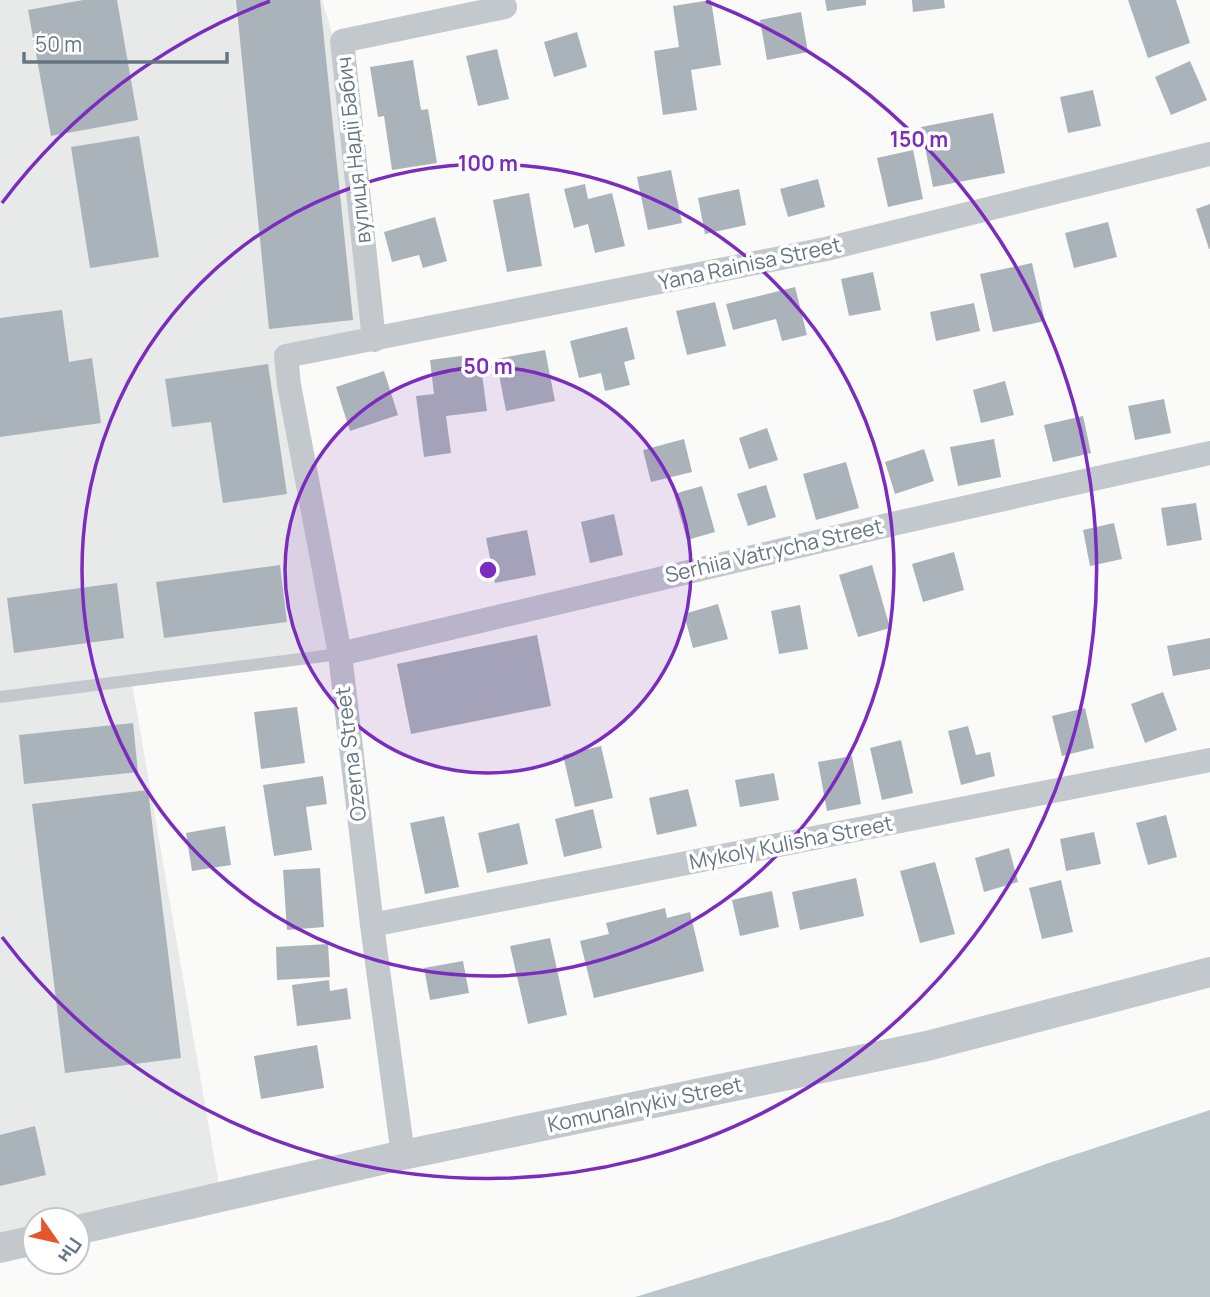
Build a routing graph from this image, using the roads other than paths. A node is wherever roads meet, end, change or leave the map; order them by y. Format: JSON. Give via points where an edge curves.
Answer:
{"nodes":[{"id":1,"x":505,"y":7,"type":"dead end"},
{"id":2,"x":1210,"y":154,"type":"edge"},
{"id":3,"x":373,"y":340,"type":"junction"},
{"id":4,"x":286,"y":356,"type":"joint"},
{"id":5,"x":1210,"y":453,"type":"edge"},
{"id":6,"x":340,"y":654,"type":"junction"},
{"id":7,"x":0,"y":697,"type":"edge"},
{"id":8,"x":1210,"y":760,"type":"edge"},
{"id":9,"x":372,"y":925,"type":"junction"},
{"id":10,"x":1210,"y":972,"type":"edge"},
{"id":11,"x":403,"y":1155,"type":"junction"},
{"id":12,"x":91,"y":1227,"type":"edge"},
{"id":13,"x":21,"y":1243,"type":"edge"},
{"id":14,"x":0,"y":1248,"type":"edge"}],
"edges":[{"from":1,"to":3,"type":"street","name":"вулиця Надії Бабич","via":[[342,41]]},
{"from":2,"to":3,"type":"street","name":"Yana Rainisa Street","via":[[826,249]]},
{"from":3,"to":4,"type":"street","name":"Yana Rainisa Street"},
{"from":4,"to":6,"type":"street","name":"Ozerna Street"},
{"from":5,"to":6,"type":"street","name":"Serhiia Vatrycha Street"},
{"from":6,"to":7,"type":"lane"},
{"from":6,"to":9,"type":"street","name":"Ozerna Street"},
{"from":8,"to":9,"type":"street","name":"Mykoly Kulisha Street"},
{"from":9,"to":11,"type":"street","name":"Ozerna Street"},
{"from":10,"to":11,"type":"street","name":"Komunalnykiv Street","via":[[927,1046]]},
{"from":11,"to":12,"type":"street","name":"Komunalnykiv Street"},
{"from":13,"to":14,"type":"street"}]}
